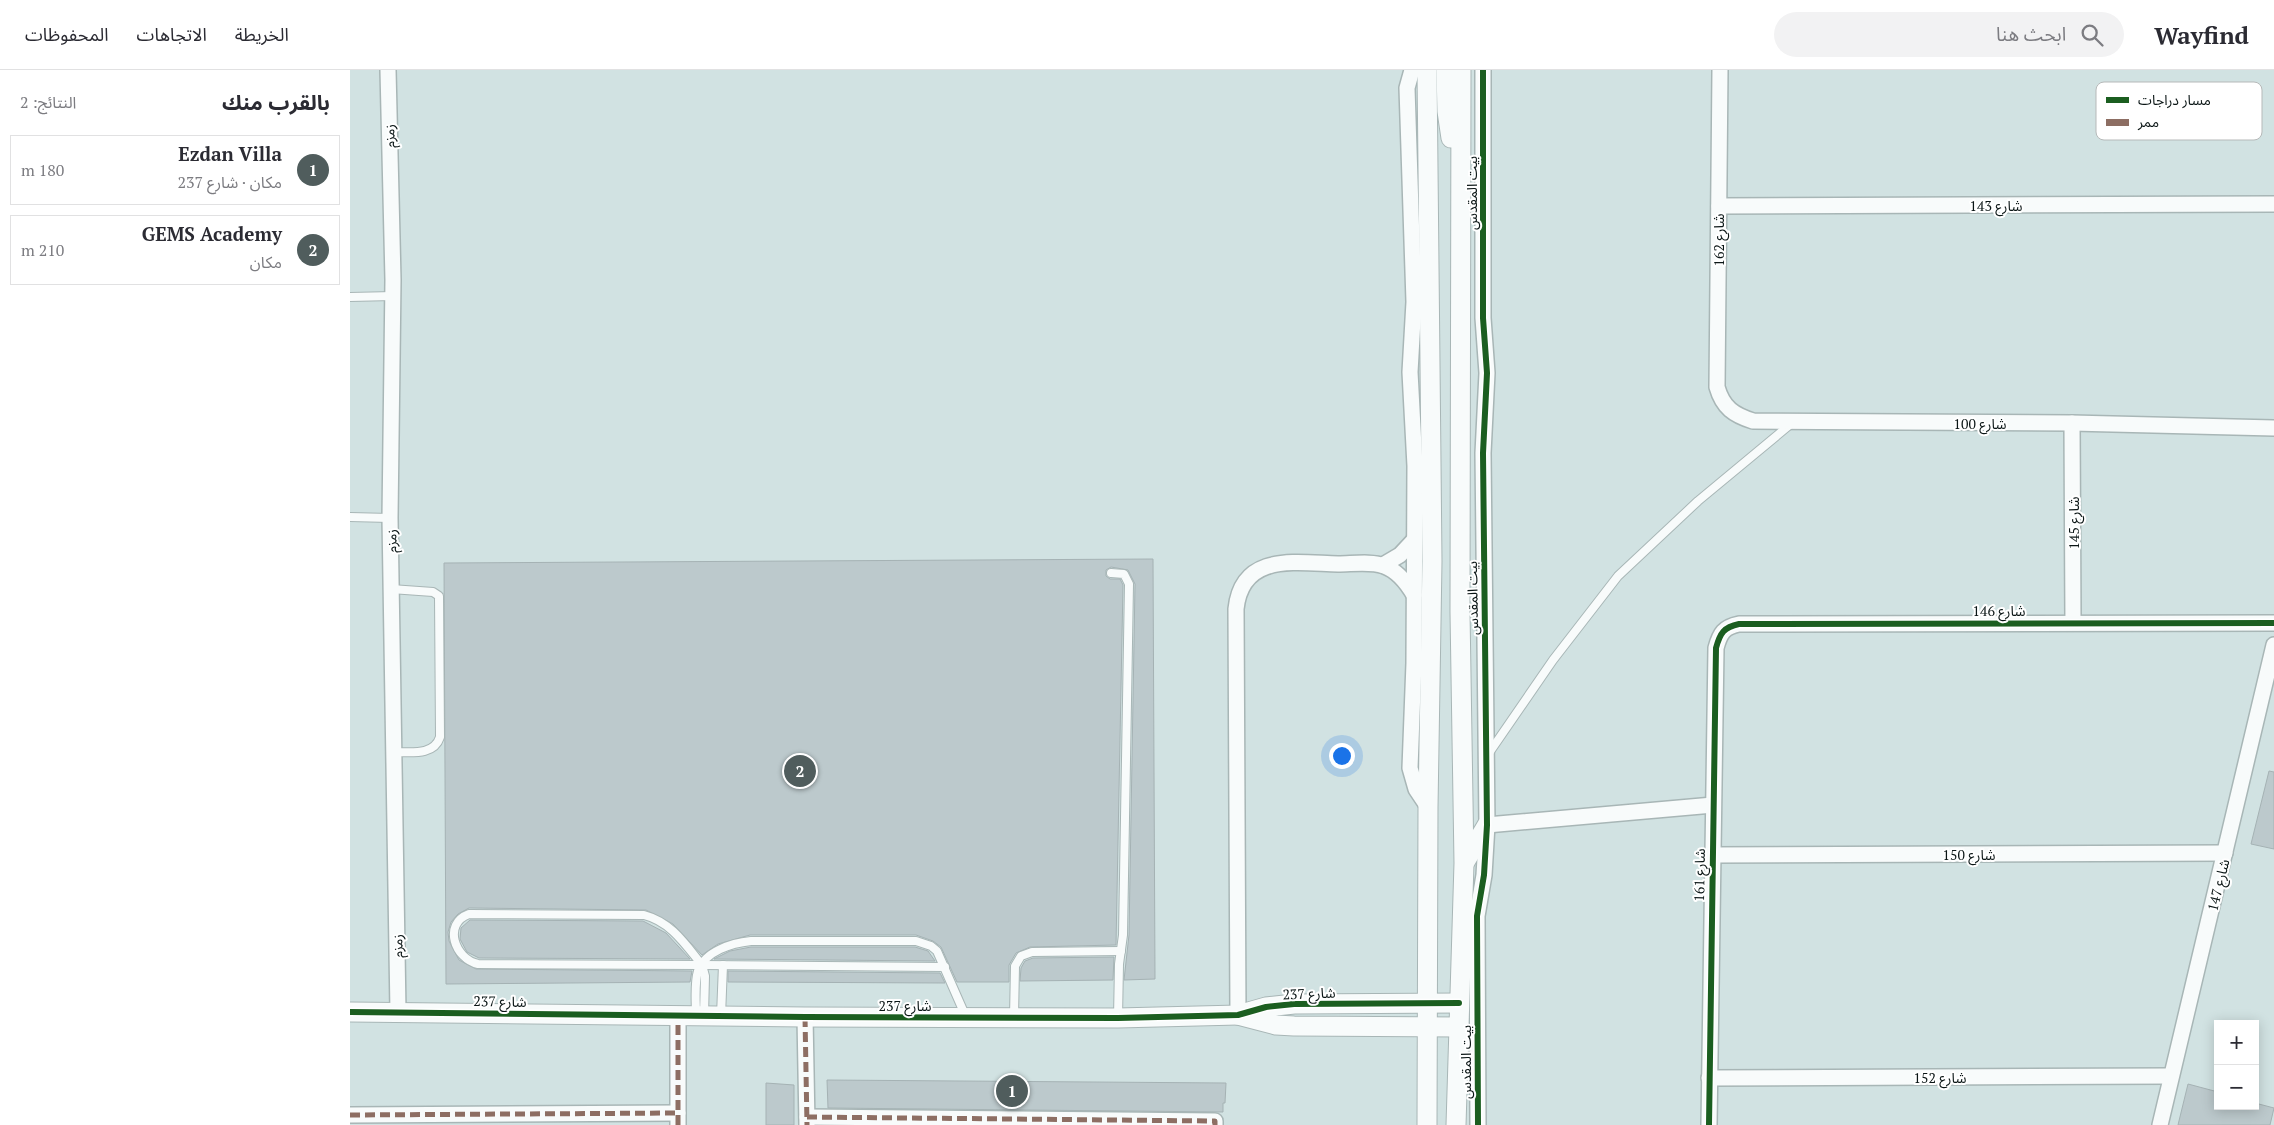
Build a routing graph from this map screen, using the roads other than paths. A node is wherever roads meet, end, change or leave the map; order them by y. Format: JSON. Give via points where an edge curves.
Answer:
{"nodes":[{"id":1,"x":388,"y":70,"type":"edge"},
{"id":2,"x":1412,"y":70,"type":"edge"},
{"id":3,"x":1427,"y":70,"type":"edge"},
{"id":4,"x":1446,"y":70,"type":"edge"},
{"id":5,"x":1461,"y":70,"type":"edge"},
{"id":6,"x":1483,"y":70,"type":"edge"},
{"id":7,"x":1720,"y":70,"type":"edge"},
{"id":8,"x":1460,"y":181,"type":"junction"},
{"id":9,"x":2274,"y":204,"type":"edge"},
{"id":10,"x":1719,"y":206,"type":"junction"},
{"id":11,"x":393,"y":296,"type":"junction"},
{"id":12,"x":350,"y":297,"type":"edge"},
{"id":13,"x":1727,"y":408,"type":"joint"},
{"id":14,"x":2274,"y":421,"type":"edge"},
{"id":15,"x":1793,"y":422,"type":"junction"},
{"id":16,"x":2072,"y":423,"type":"junction"},
{"id":17,"x":2237,"y":426,"type":"junction"},
{"id":18,"x":2274,"y":428,"type":"edge"},
{"id":19,"x":350,"y":517,"type":"edge"},
{"id":20,"x":390,"y":518,"type":"junction"},
{"id":21,"x":1414,"y":540,"type":"junction"},
{"id":22,"x":1383,"y":565,"type":"junction"},
{"id":23,"x":1111,"y":573,"type":"dead end"},
{"id":24,"x":391,"y":589,"type":"junction"},
{"id":25,"x":1414,"y":595,"type":"junction"},
{"id":26,"x":2073,"y":622,"type":"junction"},
{"id":27,"x":2274,"y":623,"type":"edge"},
{"id":28,"x":1725,"y":629,"type":"joint"},
{"id":29,"x":2274,"y":645,"type":"edge"},
{"id":30,"x":394,"y":752,"type":"junction"},
{"id":31,"x":1486,"y":758,"type":"junction"},
{"id":32,"x":1712,"y":805,"type":"junction"},
{"id":33,"x":1428,"y":807,"type":"junction"},
{"id":34,"x":1486,"y":825,"type":"junction"},
{"id":35,"x":2226,"y":853,"type":"junction"},
{"id":36,"x":1712,"y":855,"type":"junction"},
{"id":37,"x":1464,"y":863,"type":"junction"},
{"id":38,"x":1121,"y":951,"type":"junction"},
{"id":39,"x":702,"y":965,"type":"junction"},
{"id":40,"x":723,"y":965,"type":"junction"},
{"id":41,"x":945,"y":967,"type":"junction"},
{"id":42,"x":1459,"y":1003,"type":"junction"},
{"id":43,"x":1429,"y":1004,"type":"junction"},
{"id":44,"x":350,"y":1012,"type":"edge"},
{"id":45,"x":398,"y":1012,"type":"junction"},
{"id":46,"x":1238,"y":1015,"type":"junction"},
{"id":47,"x":700,"y":1016,"type":"junction"},
{"id":48,"x":966,"y":1017,"type":"junction"},
{"id":49,"x":1014,"y":1017,"type":"junction"},
{"id":50,"x":805,"y":1018,"type":"junction"},
{"id":51,"x":1118,"y":1018,"type":"junction"},
{"id":52,"x":1428,"y":1027,"type":"junction"},
{"id":53,"x":1459,"y":1027,"type":"junction"},
{"id":54,"x":2171,"y":1076,"type":"junction"},
{"id":55,"x":1709,"y":1078,"type":"junction"},
{"id":56,"x":350,"y":1114,"type":"edge"},
{"id":57,"x":678,"y":1119,"type":"edge"},
{"id":58,"x":807,"y":1121,"type":"edge"},
{"id":59,"x":1215,"y":1125,"type":"edge"},
{"id":60,"x":1428,"y":1125,"type":"edge"},
{"id":61,"x":1456,"y":1125,"type":"edge"},
{"id":62,"x":1478,"y":1125,"type":"edge"},
{"id":63,"x":1708,"y":1125,"type":"edge"},
{"id":64,"x":2160,"y":1125,"type":"edge"}],
"edges":[{"from":1,"to":11,"type":"street","name":"زمزم"},
{"from":2,"to":21,"type":"street","via":[[1407,88],[1414,302],[1410,372]]},
{"from":3,"to":33,"type":"street","via":[[1432,562]]},
{"from":4,"to":8,"type":"street","via":[[1449,128]]},
{"from":5,"to":8,"type":"street","name":"بيت المقدس"},
{"from":6,"to":31,"type":"street","name":"بيت المقدس"},
{"from":7,"to":10,"type":"street","name":"شارع 162"},
{"from":8,"to":37,"type":"street","name":"بيت المقدس","via":[[1460,612]]},
{"from":9,"to":10,"type":"street","name":"شارع 143"},
{"from":10,"to":13,"type":"street","name":"شارع 162","via":[[1717,387]]},
{"from":11,"to":12,"type":"lane"},
{"from":11,"to":20,"type":"street","name":"زمزم"},
{"from":13,"to":15,"type":"street","name":"شارع 100","via":[[1753,421]]},
{"from":14,"to":17,"type":"street","name":"شارع 100"},
{"from":15,"to":16,"type":"street","name":"شارع 100"},
{"from":15,"to":31,"type":"lane","via":[[1698,500],[1618,576],[1552,660]]},
{"from":16,"to":17,"type":"street","name":"شارع 100"},
{"from":16,"to":26,"type":"street","name":"شارع 145"},
{"from":17,"to":18,"type":"street","name":"شارع 100"},
{"from":19,"to":20,"type":"lane"},
{"from":20,"to":24,"type":"street","name":"زمزم"},
{"from":21,"to":22,"type":"street"},
{"from":21,"to":25,"type":"street"},
{"from":22,"to":25,"type":"street","via":[[1400,576]]},
{"from":22,"to":46,"type":"street","via":[[1272,564],[1247,580],[1237,599]]},
{"from":23,"to":38,"type":"lane","via":[[1124,574],[1129,584]]},
{"from":24,"to":30,"type":"street","name":"زمزم"},
{"from":24,"to":30,"type":"lane","via":[[433,592],[439,596],[440,737],[430,751]]},
{"from":25,"to":33,"type":"street","via":[[1410,768],[1416,789]]},
{"from":26,"to":27,"type":"street","name":"شارع 146"},
{"from":26,"to":28,"type":"street","name":"شارع 146","via":[[1739,624]]},
{"from":28,"to":32,"type":"street","name":"شارع 161","via":[[1716,648]]},
{"from":29,"to":35,"type":"street","name":"شارع 147"},
{"from":30,"to":45,"type":"street","name":"زمزم"},
{"from":31,"to":34,"type":"street","name":"بيت المقدس"},
{"from":32,"to":34,"type":"street"},
{"from":32,"to":36,"type":"street","name":"شارع 161"},
{"from":33,"to":43,"type":"street"},
{"from":34,"to":37,"type":"street"},
{"from":34,"to":62,"type":"street","name":"بيت المقدس","via":[[1484,875],[1477,916]]},
{"from":35,"to":36,"type":"street","name":"شارع 150"},
{"from":35,"to":54,"type":"street","name":"شارع 147"},
{"from":36,"to":55,"type":"street","name":"شارع 161"},
{"from":37,"to":42,"type":"street","name":"بيت المقدس"},
{"from":38,"to":49,"type":"lane","via":[[1032,952],[1021,956],[1015,966]]},
{"from":38,"to":51,"type":"lane"},
{"from":39,"to":39,"type":"lane","via":[[669,926],[644,915],[468,914],[459,919],[455,929],[458,950],[466,960],[478,964]]},
{"from":39,"to":40,"type":"lane"},
{"from":39,"to":41,"type":"lane","via":[[718,950],[740,942],[916,941],[931,946]]},
{"from":39,"to":47,"type":"lane","via":[[697,973]]},
{"from":40,"to":41,"type":"lane"},
{"from":40,"to":47,"type":"lane"},
{"from":41,"to":48,"type":"lane"},
{"from":42,"to":43,"type":"street","name":"شارع 237"},
{"from":42,"to":53,"type":"street","name":"بيت المقدس"},
{"from":43,"to":46,"type":"street","name":"شارع 237","via":[[1294,1004]]},
{"from":43,"to":52,"type":"street"},
{"from":44,"to":45,"type":"street","name":"شارع 237"},
{"from":45,"to":47,"type":"street","name":"شارع 237"},
{"from":46,"to":51,"type":"street","name":"شارع 237"},
{"from":46,"to":52,"type":"street","name":"شارع 237","via":[[1285,1026]]},
{"from":47,"to":50,"type":"street","name":"شارع 237"},
{"from":47,"to":57,"type":"street"},
{"from":48,"to":49,"type":"street","name":"شارع 237"},
{"from":48,"to":50,"type":"street","name":"شارع 237"},
{"from":49,"to":51,"type":"street","name":"شارع 237"},
{"from":50,"to":58,"type":"street"},
{"from":52,"to":53,"type":"street","name":"شارع 237"},
{"from":52,"to":60,"type":"street"},
{"from":53,"to":61,"type":"street","name":"بيت المقدس"},
{"from":54,"to":55,"type":"street","name":"شارع 152"},
{"from":54,"to":64,"type":"street","name":"شارع 147"},
{"from":55,"to":63,"type":"street","name":"شارع 161"},
{"from":56,"to":57,"type":"street"},
{"from":58,"to":59,"type":"street","via":[[1215,1121]]}]}
